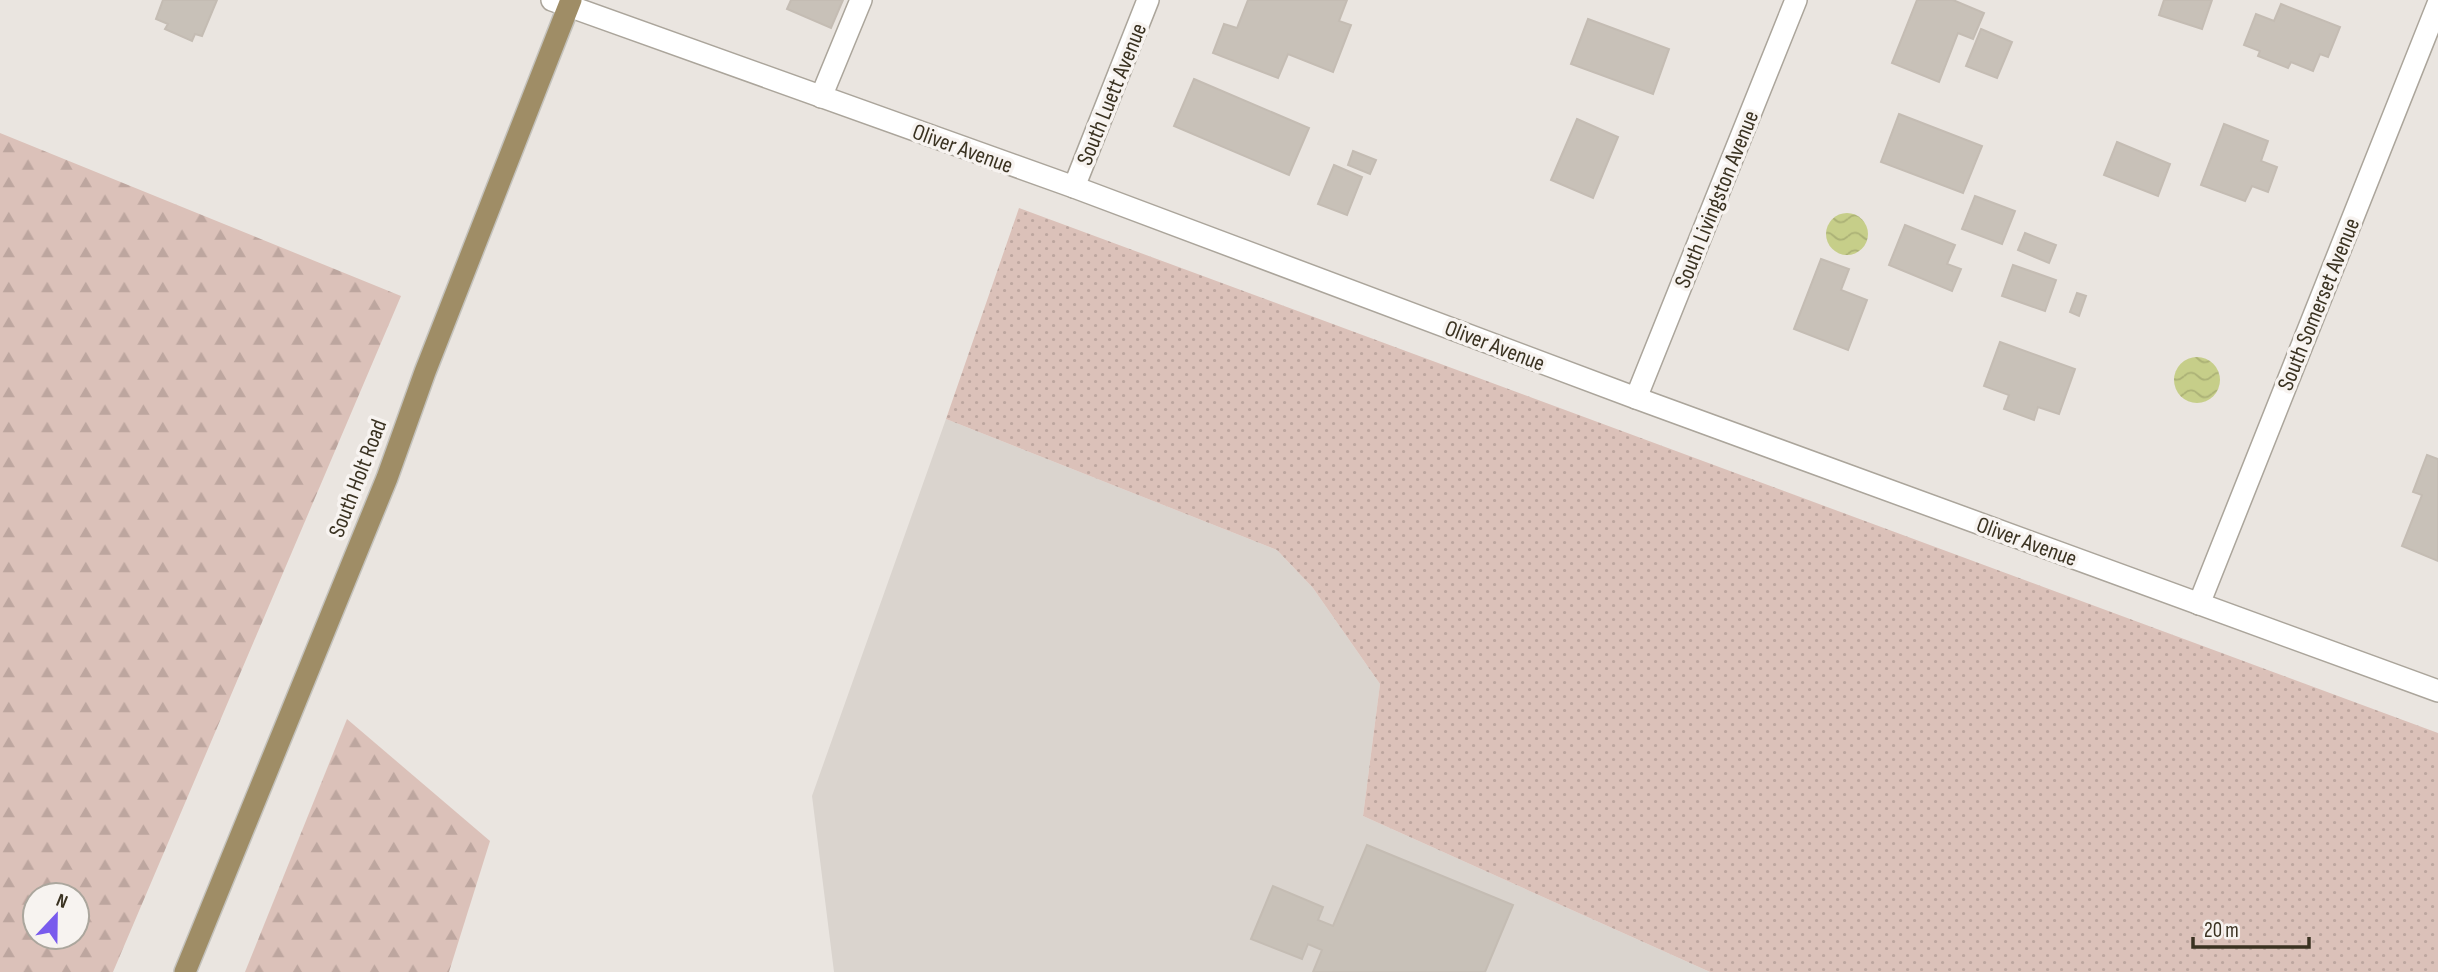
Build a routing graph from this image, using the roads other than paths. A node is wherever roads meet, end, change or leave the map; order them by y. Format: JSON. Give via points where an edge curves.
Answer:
{"nodes":[{"id":1,"x":861,"y":0,"type":"edge"},
{"id":2,"x":1148,"y":0,"type":"edge"},
{"id":3,"x":1796,"y":0,"type":"edge"},
{"id":4,"x":564,"y":2,"type":"edge"},
{"id":5,"x":2438,"y":4,"type":"edge"},
{"id":6,"x":821,"y":97,"type":"junction"},
{"id":7,"x":1074,"y":187,"type":"junction"},
{"id":8,"x":1636,"y":398,"type":"junction"},
{"id":9,"x":2199,"y":604,"type":"junction"},
{"id":10,"x":2438,"y":691,"type":"edge"},
{"id":11,"x":185,"y":972,"type":"edge"}],
"edges":[{"from":1,"to":6,"type":"street"},
{"from":2,"to":7,"type":"street","name":"South Luett Avenue"},
{"from":3,"to":8,"type":"street","name":"South Livingston Avenue"},
{"from":4,"to":6,"type":"street","name":"Oliver Avenue"},
{"from":4,"to":11,"type":"main road","name":"South Holt Road","via":[[387,478]]},
{"from":5,"to":9,"type":"street","name":"South Somerset Avenue"},
{"from":6,"to":7,"type":"street","name":"Oliver Avenue"},
{"from":7,"to":8,"type":"street","name":"Oliver Avenue"},
{"from":8,"to":9,"type":"street","name":"Oliver Avenue"},
{"from":9,"to":10,"type":"street","name":"Oliver Avenue"}]}
